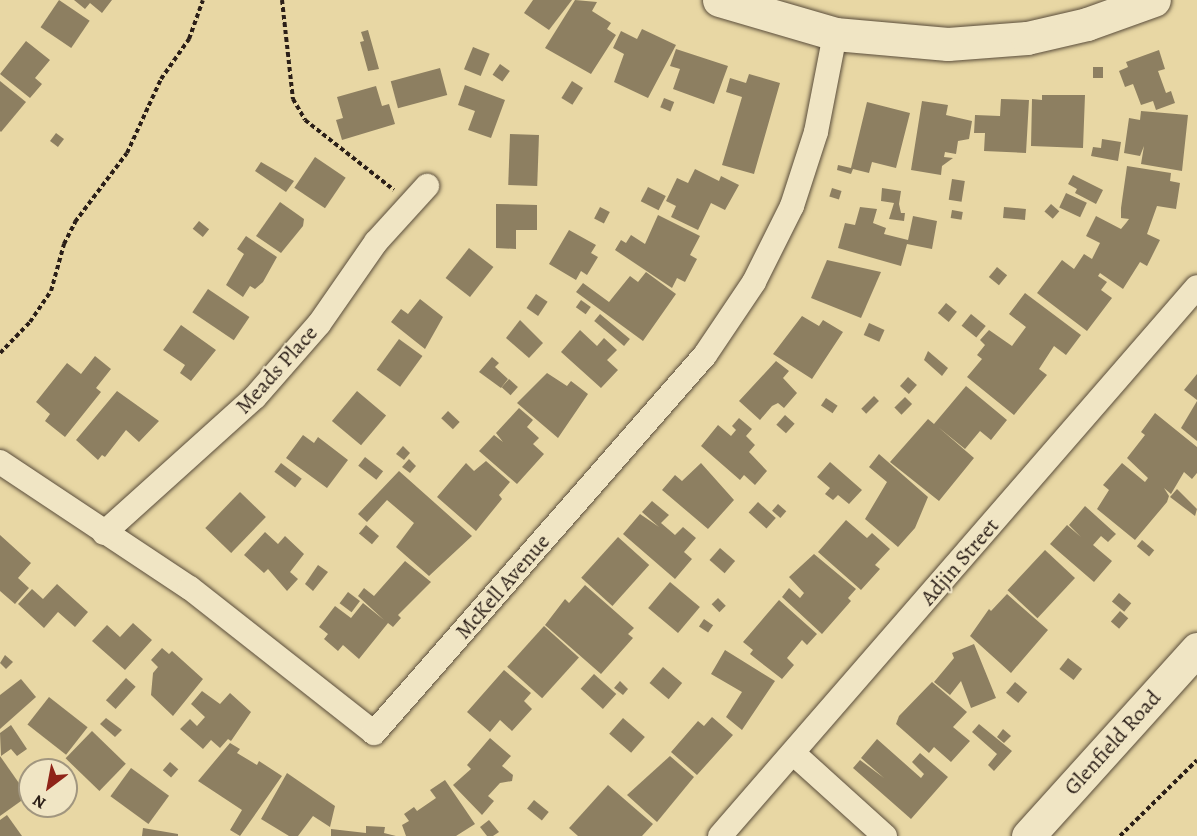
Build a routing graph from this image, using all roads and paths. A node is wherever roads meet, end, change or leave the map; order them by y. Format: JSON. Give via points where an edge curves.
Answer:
{"nodes":[{"id":1,"x":203,"y":0,"type":"edge"},
{"id":2,"x":282,"y":0,"type":"edge"},
{"id":3,"x":719,"y":0,"type":"edge"},
{"id":4,"x":1154,"y":0,"type":"edge"},
{"id":5,"x":835,"y":34,"type":"junction"},
{"id":6,"x":427,"y":186,"type":"dead end"},
{"id":7,"x":411,"y":203,"type":"junction"},
{"id":8,"x":1197,"y":286,"type":"edge"},
{"id":9,"x":0,"y":353,"type":"edge"},
{"id":10,"x":0,"y":462,"type":"edge"},
{"id":11,"x":104,"y":533,"type":"junction"},
{"id":12,"x":1197,"y":649,"type":"edge"},
{"id":13,"x":793,"y":753,"type":"junction"},
{"id":14,"x":1197,"y":760,"type":"edge"},
{"id":15,"x":720,"y":836,"type":"edge"},
{"id":16,"x":885,"y":836,"type":"edge"},
{"id":17,"x":1028,"y":836,"type":"edge"},
{"id":18,"x":1120,"y":836,"type":"edge"}],
"edges":[{"from":1,"to":9,"type":"path","via":[[189,39],[161,79],[128,153],[75,222],[64,244],[51,291],[30,322]]},
{"from":2,"to":7,"type":"path","via":[[293,99],[305,120]]},
{"from":3,"to":5,"type":"street"},
{"from":4,"to":5,"type":"street","via":[[1087,24],[1027,38],[948,44]]},
{"from":5,"to":11,"type":"street","name":"McKell Avenue","via":[[816,132],[792,206],[754,282],[705,355],[374,733],[190,588]]},
{"from":6,"to":7,"type":"street","name":"Meads Place"},
{"from":7,"to":11,"type":"street","name":"Meads Place","via":[[376,242],[318,324],[255,397]]},
{"from":8,"to":13,"type":"street","name":"Adjin Street"},
{"from":10,"to":11,"type":"street","name":"McKell Avenue"},
{"from":12,"to":17,"type":"street","name":"Glenfield Road"},
{"from":13,"to":15,"type":"street","name":"Adjin Street"},
{"from":13,"to":16,"type":"street"},
{"from":14,"to":18,"type":"path"}]}
